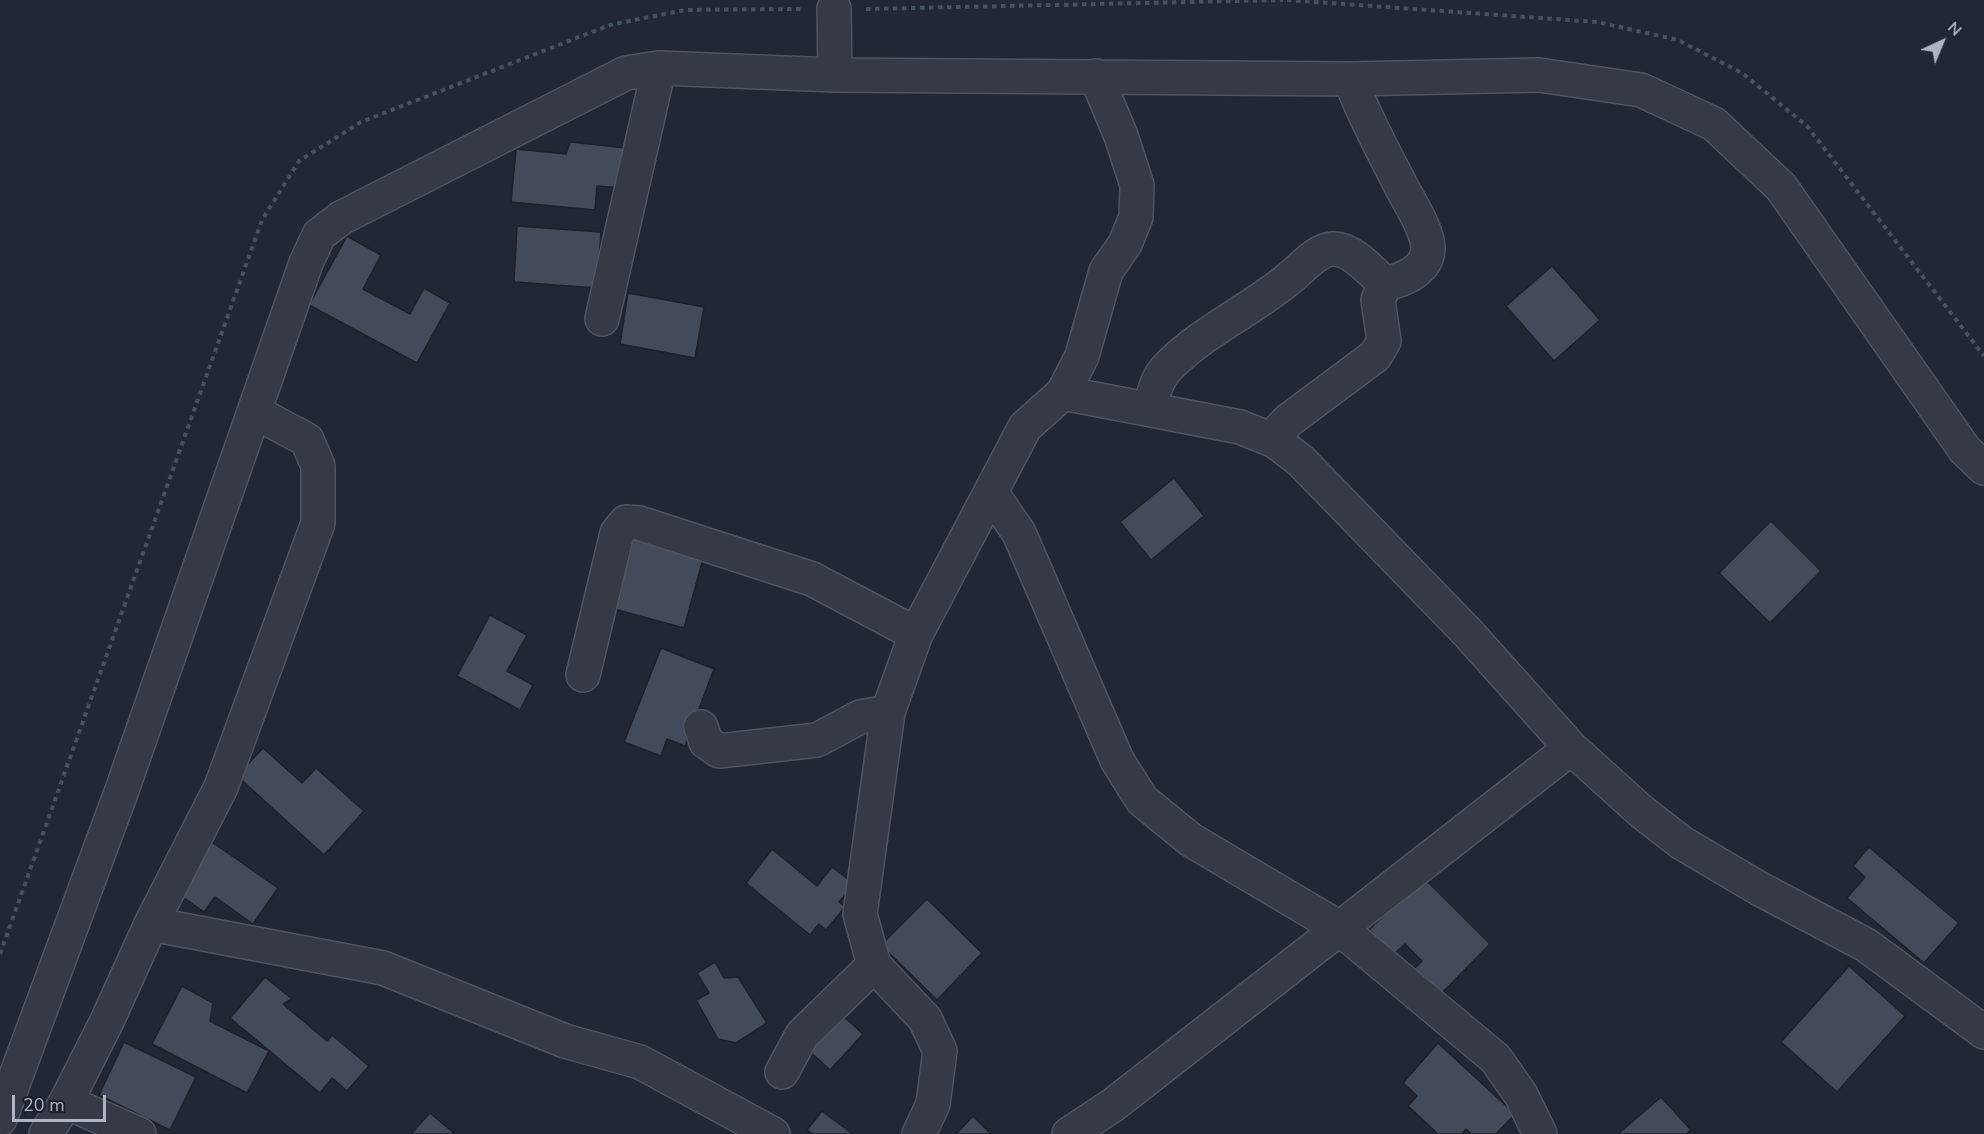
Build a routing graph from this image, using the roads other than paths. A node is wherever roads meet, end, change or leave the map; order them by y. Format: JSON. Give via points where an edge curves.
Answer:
{"nodes":[{"id":1,"x":834,"y":9,"type":"road end"},
{"id":2,"x":659,"y":68,"type":"junction"},
{"id":3,"x":835,"y":75,"type":"junction"},
{"id":4,"x":1096,"y":76,"type":"junction"},
{"id":5,"x":1350,"y":79,"type":"junction"},
{"id":6,"x":1385,"y":284,"type":"junction"},
{"id":7,"x":603,"y":319,"type":"dead end"},
{"id":8,"x":1063,"y":393,"type":"junction"},
{"id":9,"x":1150,"y":409,"type":"junction"},
{"id":10,"x":255,"y":412,"type":"junction"},
{"id":11,"x":1275,"y":441,"type":"junction"},
{"id":12,"x":1984,"y":468,"type":"edge"},
{"id":13,"x":992,"y":494,"type":"junction"},
{"id":14,"x":916,"y":634,"type":"junction"},
{"id":15,"x":583,"y":675,"type":"dead end"},
{"id":16,"x":888,"y":712,"type":"junction"},
{"id":17,"x":700,"y":727,"type":"dead end"},
{"id":18,"x":1571,"y":748,"type":"junction"},
{"id":19,"x":151,"y":924,"type":"junction"},
{"id":20,"x":1338,"y":927,"type":"junction"},
{"id":21,"x":874,"y":965,"type":"junction"},
{"id":22,"x":1984,"y":1032,"type":"edge"},
{"id":23,"x":782,"y":1072,"type":"dead end"},
{"id":24,"x":66,"y":1102,"type":"junction"},
{"id":25,"x":0,"y":1119,"type":"edge"},
{"id":26,"x":45,"y":1134,"type":"edge"},
{"id":27,"x":139,"y":1134,"type":"edge"},
{"id":28,"x":773,"y":1134,"type":"edge"},
{"id":29,"x":919,"y":1134,"type":"edge"},
{"id":30,"x":1069,"y":1134,"type":"edge"},
{"id":31,"x":1540,"y":1134,"type":"edge"}],
"edges":[{"from":1,"to":3,"type":"street"},
{"from":2,"to":3,"type":"street"},
{"from":2,"to":7,"type":"street"},
{"from":2,"to":10,"type":"street","via":[[626,73],[341,218],[320,235],[306,263]]},
{"from":3,"to":4,"type":"street"},
{"from":4,"to":5,"type":"street"},
{"from":4,"to":8,"type":"street","via":[[1137,185],[1136,217],[1125,244],[1106,271],[1082,356]]},
{"from":5,"to":6,"type":"street","via":[[1362,111],[1417,216],[1428,248],[1422,264],[1405,279]]},
{"from":5,"to":12,"type":"street","via":[[1539,75],[1641,90],[1714,124],[1782,187],[1965,450]]},
{"from":6,"to":9,"type":"street","via":[[1349,253],[1332,249],[1317,256],[1167,367],[1157,380]]},
{"from":6,"to":11,"type":"street","via":[[1378,300],[1384,341],[1375,356],[1289,420]]},
{"from":8,"to":9,"type":"street"},
{"from":8,"to":13,"type":"street","via":[[1024,427]]},
{"from":9,"to":11,"type":"street","via":[[1240,427]]},
{"from":10,"to":19,"type":"street","via":[[307,440],[318,466],[318,523],[221,787]]},
{"from":10,"to":25,"type":"street","via":[[122,790]]},
{"from":11,"to":18,"type":"street","via":[[1301,461],[1468,633]]},
{"from":13,"to":14,"type":"street"},
{"from":13,"to":20,"type":"street","via":[[1019,533],[1117,760],[1142,800],[1191,840]]},
{"from":14,"to":15,"type":"street","via":[[812,579],[639,522],[626,522],[616,532]]},
{"from":14,"to":16,"type":"street"},
{"from":16,"to":17,"type":"street","via":[[860,717],[817,740],[719,751],[706,742]]},
{"from":16,"to":21,"type":"street","via":[[860,914]]},
{"from":18,"to":20,"type":"street"},
{"from":18,"to":22,"type":"street","via":[[1641,812],[1682,843],[1866,945]]},
{"from":19,"to":24,"type":"street"},
{"from":19,"to":28,"type":"street","via":[[383,968],[565,1041],[640,1062]]},
{"from":20,"to":30,"type":"street","via":[[1113,1104]]},
{"from":20,"to":31,"type":"street","via":[[1496,1059],[1521,1095]]},
{"from":21,"to":23,"type":"street","via":[[802,1035]]},
{"from":21,"to":29,"type":"street","via":[[925,1019],[940,1052],[933,1104]]},
{"from":24,"to":26,"type":"street"},
{"from":24,"to":27,"type":"street"}]}
